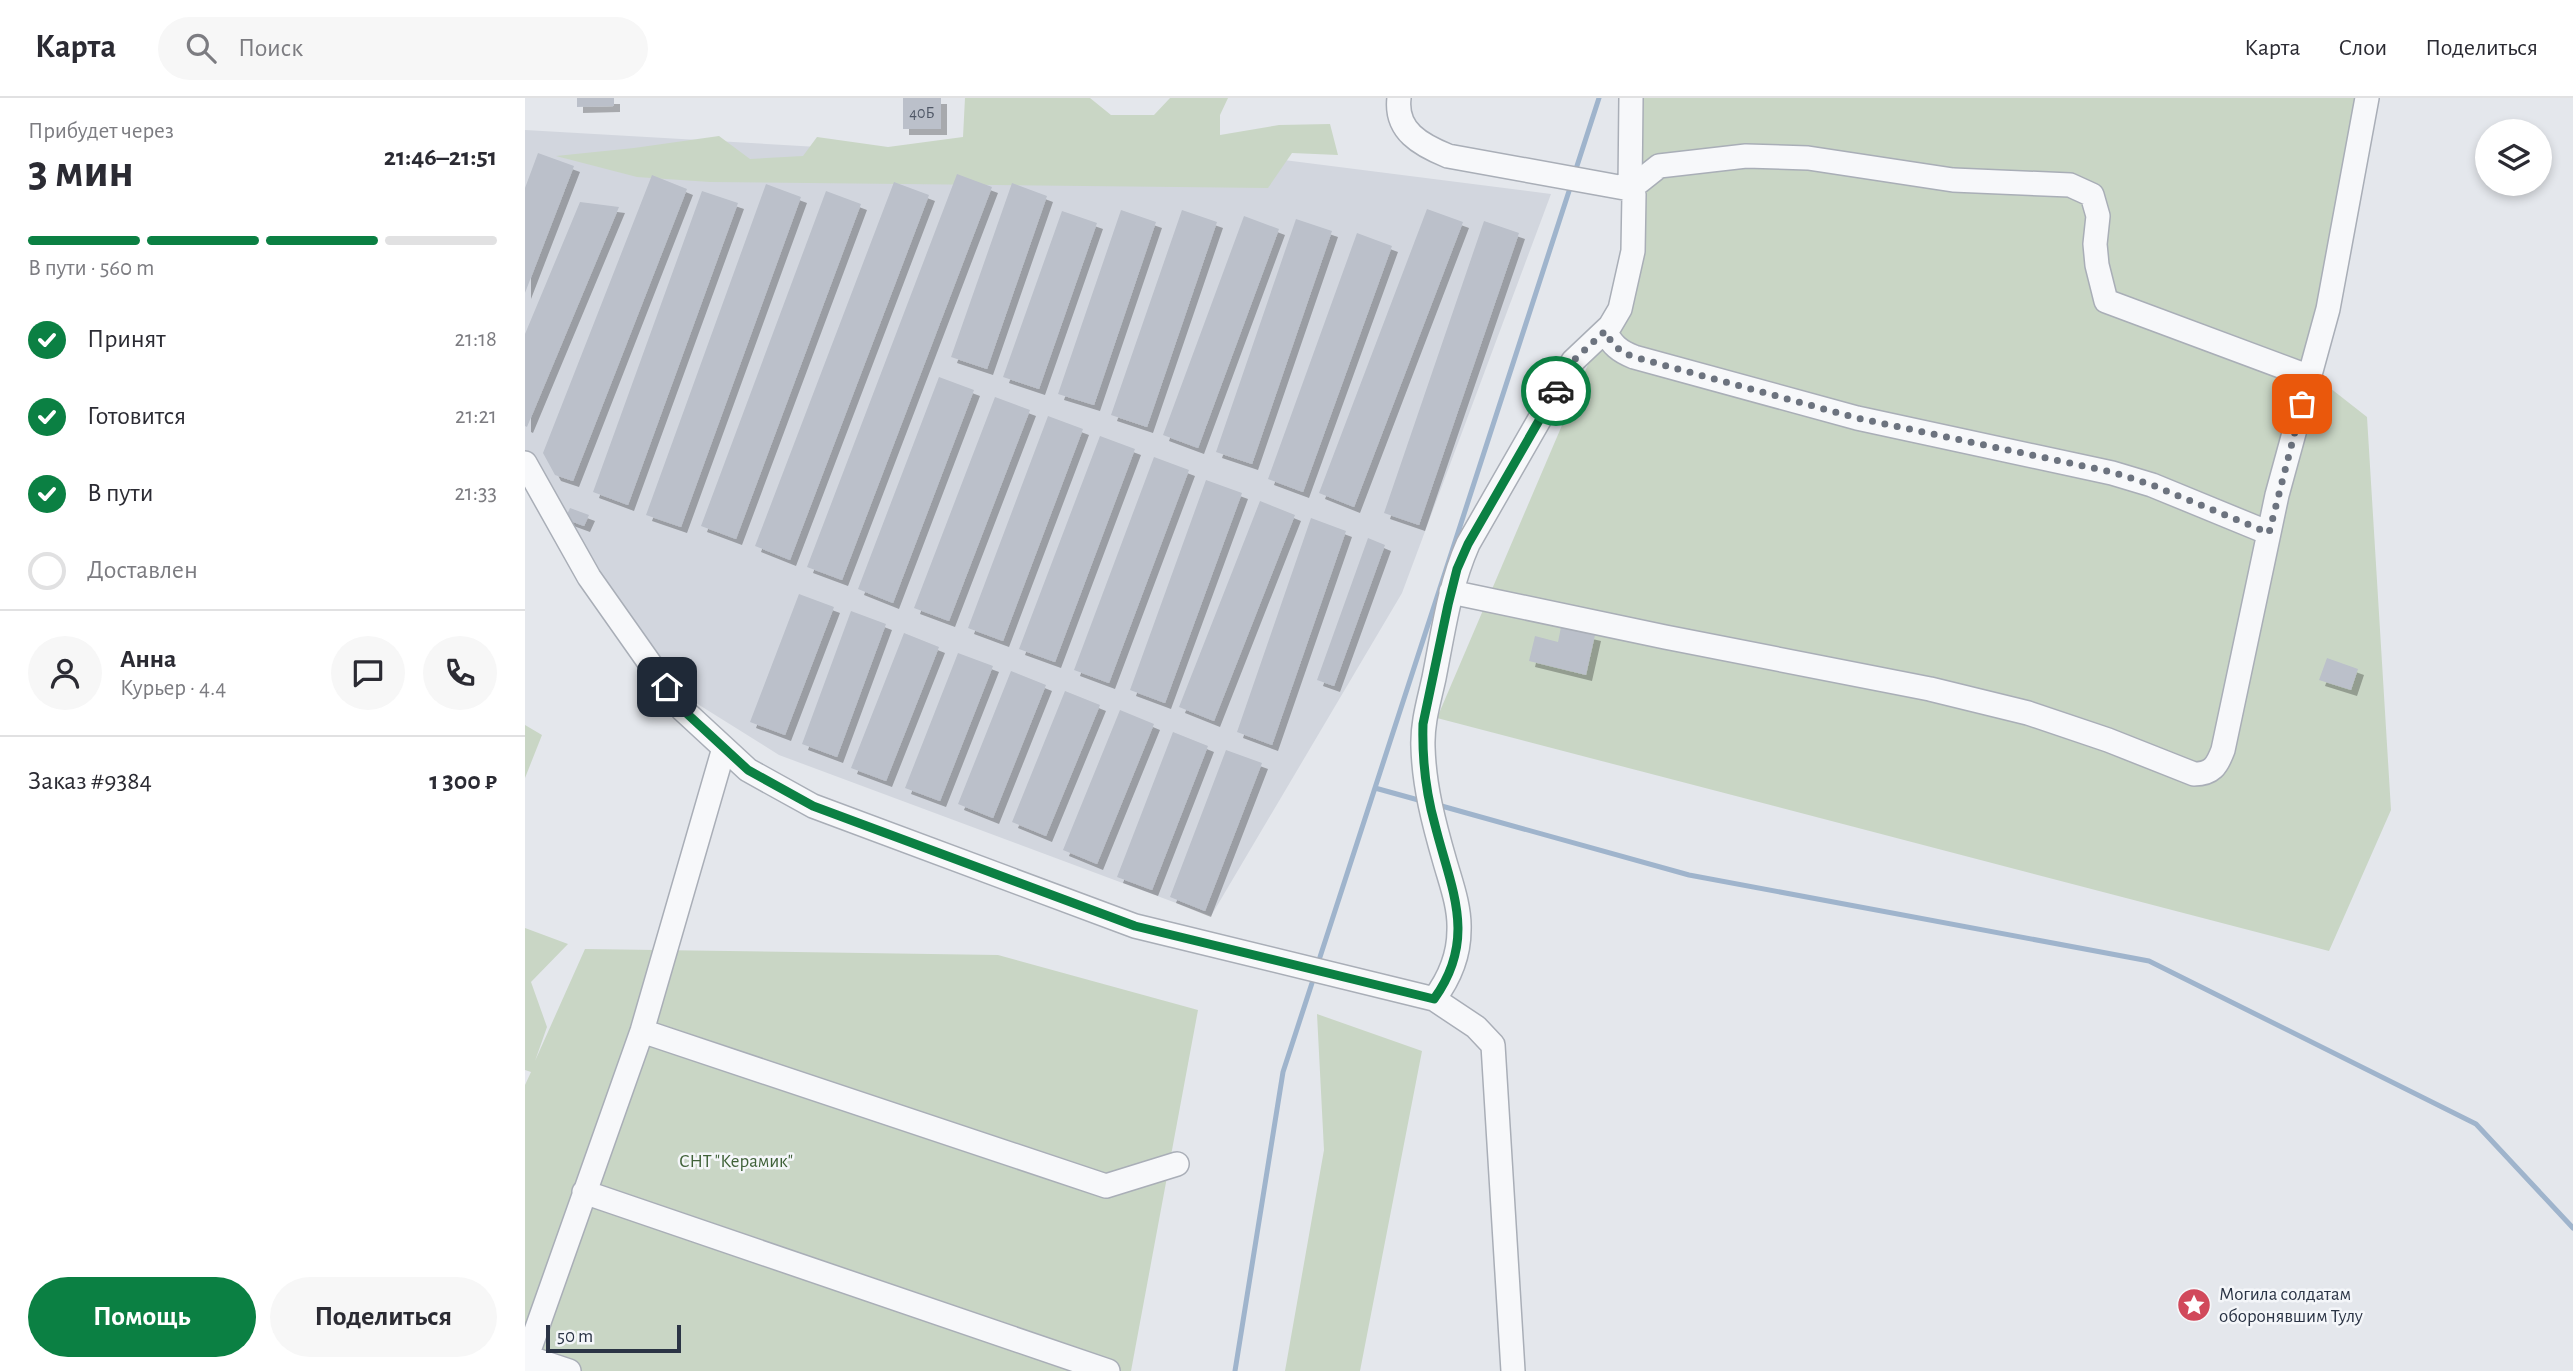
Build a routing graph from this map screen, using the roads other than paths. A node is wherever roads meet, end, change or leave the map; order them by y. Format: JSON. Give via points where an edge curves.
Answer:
{"nodes":[{"id":1,"x":1399,"y":98,"type":"edge"},
{"id":2,"x":1631,"y":98,"type":"edge"},
{"id":3,"x":2367,"y":98,"type":"edge"},
{"id":4,"x":1630,"y":189,"type":"junction"},
{"id":5,"x":1605,"y":331,"type":"junction"},
{"id":6,"x":2310,"y":377,"type":"junction"},
{"id":7,"x":525,"y":463,"type":"edge"},
{"id":8,"x":2269,"y":533,"type":"junction"},
{"id":9,"x":1451,"y":592,"type":"junction"},
{"id":10,"x":724,"y":748,"type":"junction"},
{"id":11,"x":1434,"y":999,"type":"junction"},
{"id":12,"x":642,"y":1031,"type":"junction"},
{"id":13,"x":1177,"y":1164,"type":"dead end"},
{"id":14,"x":584,"y":1192,"type":"junction"},
{"id":15,"x":526,"y":1359,"type":"edge"},
{"id":16,"x":569,"y":1371,"type":"edge"},
{"id":17,"x":1108,"y":1371,"type":"edge"},
{"id":18,"x":1513,"y":1371,"type":"edge"}],
"edges":[{"from":1,"to":4,"type":"street","via":[[1399,119],[1407,133],[1427,148],[1448,156]]},
{"from":2,"to":4,"type":"street"},
{"from":3,"to":6,"type":"street","via":[[2328,309]]},
{"from":4,"to":5,"type":"street","via":[[1634,194],[1633,251],[1620,309]]},
{"from":4,"to":6,"type":"street","via":[[1659,166],[1746,156],[1808,158],[1952,180],[2070,185],[2092,195],[2098,216],[2097,265],[2106,301]]},
{"from":5,"to":8,"type":"street","via":[[1611,344],[1634,357],[1857,418],[2112,472]]},
{"from":5,"to":9,"type":"street","via":[[1573,361],[1468,544]]},
{"from":6,"to":8,"type":"street"},
{"from":7,"to":10,"type":"street","via":[[589,577],[682,709]]},
{"from":8,"to":9,"type":"street","via":[[2223,750],[2213,770],[2205,774],[2179,769],[2028,713],[1930,689]]},
{"from":9,"to":11,"type":"street","via":[[1423,736],[1426,781],[1459,930],[1455,957]]},
{"from":10,"to":11,"type":"street","via":[[748,770],[813,806],[1135,926]]},
{"from":10,"to":12,"type":"street"},
{"from":11,"to":18,"type":"street","via":[[1476,1027],[1493,1045]]},
{"from":12,"to":13,"type":"street","via":[[1106,1186]]},
{"from":12,"to":14,"type":"street"},
{"from":14,"to":15,"type":"street"},
{"from":14,"to":17,"type":"street"},
{"from":15,"to":16,"type":"street"}]}
